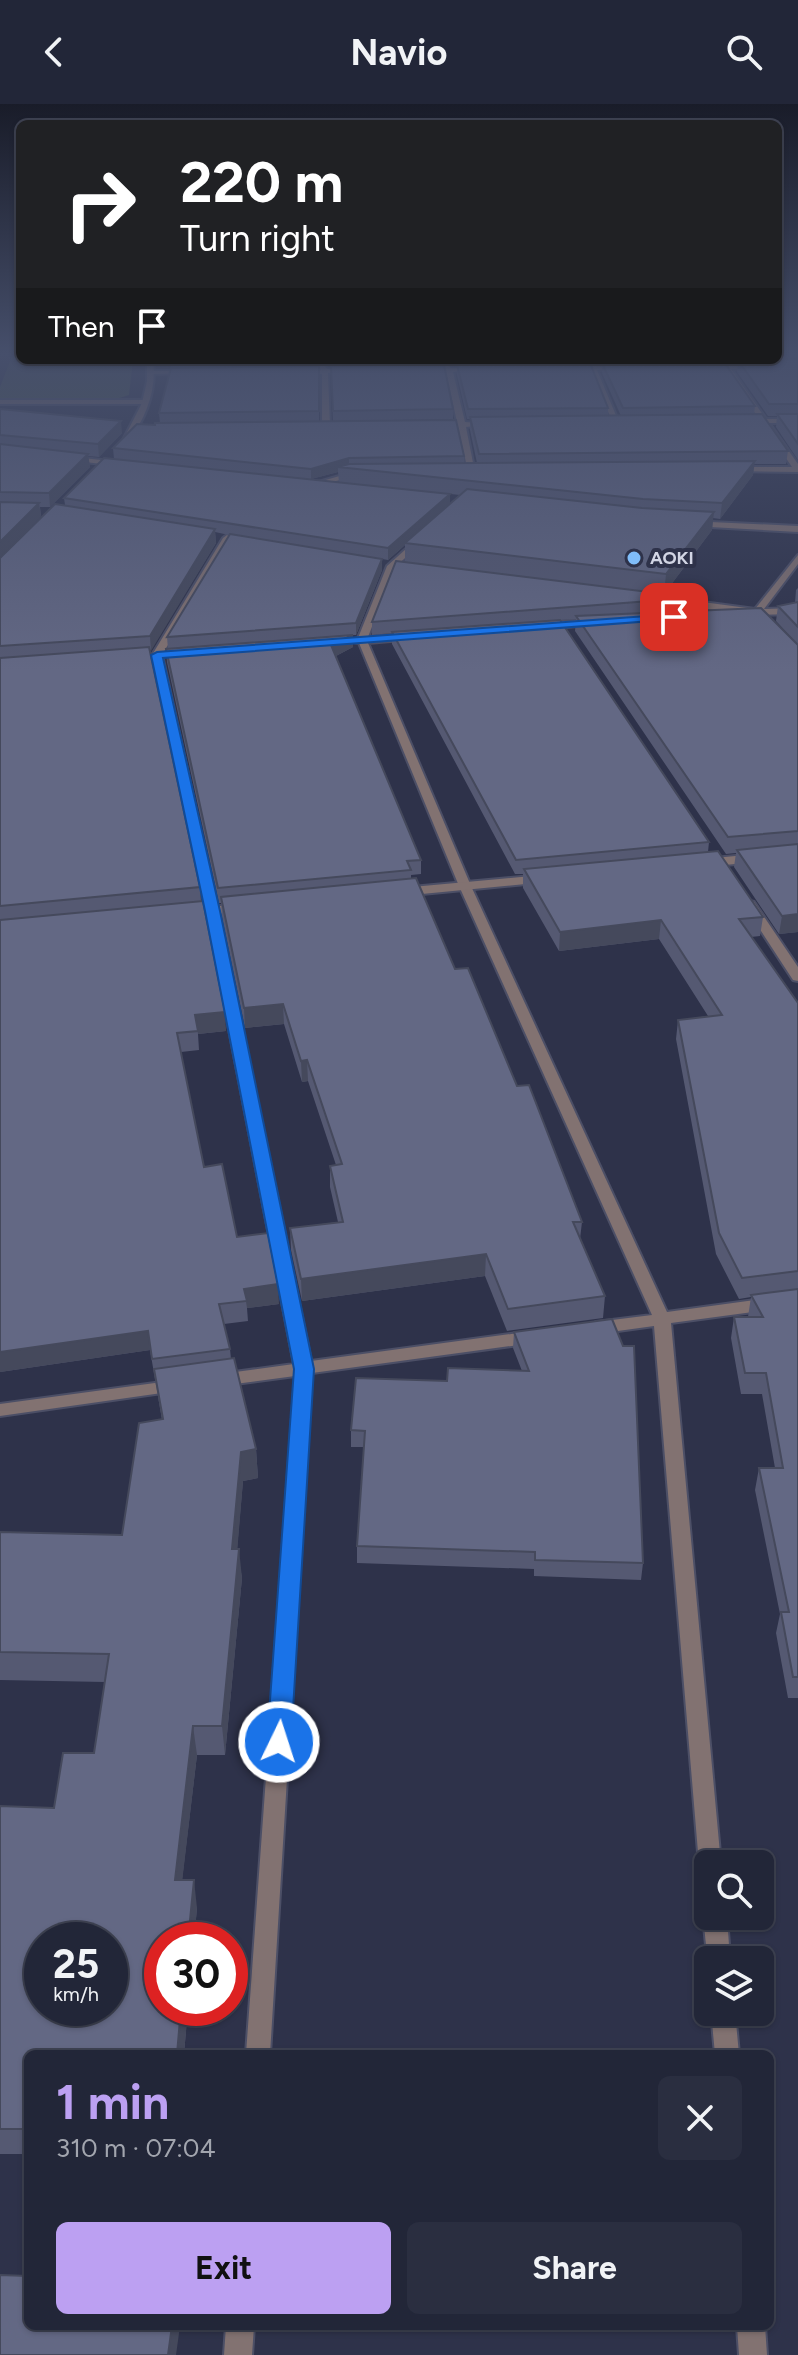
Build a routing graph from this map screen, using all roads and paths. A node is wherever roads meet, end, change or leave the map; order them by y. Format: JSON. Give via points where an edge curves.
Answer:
{"nodes":[{"id":1,"x":94,"y":461,"type":"edge"},
{"id":2,"x":470,"y":461,"type":"edge"},
{"id":3,"x":105,"y":462,"type":"junction"},
{"id":4,"x":135,"y":465,"type":"edge"},
{"id":5,"x":720,"y":469,"type":"edge"},
{"id":6,"x":798,"y":469,"type":"edge"},
{"id":7,"x":472,"y":471,"type":"junction"},
{"id":8,"x":488,"y":471,"type":"edge"},
{"id":9,"x":95,"y":472,"type":"edge"},
{"id":10,"x":457,"y":472,"type":"edge"},
{"id":11,"x":364,"y":473,"type":"edge"},
{"id":12,"x":297,"y":484,"type":"edge"},
{"id":13,"x":312,"y":485,"type":"junction"},
{"id":14,"x":342,"y":489,"type":"edge"},
{"id":15,"x":684,"y":522,"type":"edge"},
{"id":16,"x":798,"y":529,"type":"edge"},
{"id":17,"x":432,"y":530,"type":"edge"},
{"id":18,"x":226,"y":538,"type":"edge"},
{"id":19,"x":798,"y":558,"type":"edge"},
{"id":20,"x":620,"y":594,"type":"edge"},
{"id":21,"x":758,"y":611,"type":"junction"},
{"id":22,"x":798,"y":611,"type":"edge"},
{"id":23,"x":698,"y":615,"type":"edge"},
{"id":24,"x":608,"y":622,"type":"edge"},
{"id":25,"x":768,"y":622,"type":"edge"},
{"id":26,"x":563,"y":625,"type":"junction"},
{"id":27,"x":532,"y":627,"type":"edge"},
{"id":28,"x":424,"y":635,"type":"edge"},
{"id":29,"x":572,"y":638,"type":"edge"},
{"id":30,"x":354,"y":641,"type":"junction"},
{"id":31,"x":711,"y":848,"type":"edge"},
{"id":32,"x":798,"y":854,"type":"edge"},
{"id":33,"x":720,"y":862,"type":"junction"},
{"id":34,"x":690,"y":865,"type":"edge"},
{"id":35,"x":729,"y":874,"type":"edge"},
{"id":36,"x":555,"y":877,"type":"edge"},
{"id":37,"x":465,"y":886,"type":"junction"},
{"id":38,"x":386,"y":894,"type":"edge"},
{"id":39,"x":746,"y":900,"type":"edge"},
{"id":40,"x":260,"y":906,"type":"edge"},
{"id":41,"x":212,"y":911,"type":"junction"},
{"id":42,"x":167,"y":915,"type":"edge"},
{"id":43,"x":798,"y":977,"type":"edge"},
{"id":44,"x":798,"y":1300,"type":"edge"},
{"id":45,"x":662,"y":1319,"type":"junction"},
{"id":46,"x":584,"y":1330,"type":"edge"},
{"id":47,"x":553,"y":1334,"type":"edge"},
{"id":48,"x":304,"y":1369,"type":"junction"},
{"id":49,"x":0,"y":1410,"type":"edge"},
{"id":50,"x":709,"y":1850,"type":"edge"},
{"id":51,"x":724,"y":2026,"type":"edge"},
{"id":52,"x":258,"y":2050,"type":"edge"},
{"id":53,"x":727,"y":2050,"type":"edge"},
{"id":54,"x":240,"y":2330,"type":"edge"},
{"id":55,"x":751,"y":2330,"type":"edge"},
{"id":56,"x":238,"y":2355,"type":"edge"},
{"id":57,"x":753,"y":2355,"type":"edge"}],
"edges":[{"from":1,"to":3,"type":"street"},
{"from":2,"to":7,"type":"street"},
{"from":3,"to":4,"type":"street"},
{"from":3,"to":9,"type":"street"},
{"from":5,"to":6,"type":"street"},
{"from":7,"to":8,"type":"street"},
{"from":7,"to":10,"type":"street"},
{"from":11,"to":13,"type":"street"},
{"from":12,"to":13,"type":"street"},
{"from":13,"to":14,"type":"street"},
{"from":15,"to":16,"type":"street"},
{"from":17,"to":30,"type":"street","via":[[391,566]]},
{"from":18,"to":41,"type":"street","via":[[157,655]]},
{"from":19,"to":21,"type":"street"},
{"from":20,"to":21,"type":"street"},
{"from":21,"to":22,"type":"street"},
{"from":21,"to":23,"type":"street"},
{"from":21,"to":25,"type":"street"},
{"from":24,"to":26,"type":"street"},
{"from":26,"to":27,"type":"street"},
{"from":26,"to":29,"type":"street"},
{"from":28,"to":30,"type":"street"},
{"from":30,"to":37,"type":"street"},
{"from":31,"to":33,"type":"street"},
{"from":32,"to":33,"type":"street"},
{"from":33,"to":34,"type":"street"},
{"from":33,"to":35,"type":"street"},
{"from":36,"to":37,"type":"street"},
{"from":37,"to":38,"type":"street"},
{"from":37,"to":45,"type":"street"},
{"from":39,"to":43,"type":"street"},
{"from":40,"to":41,"type":"street"},
{"from":41,"to":42,"type":"street"},
{"from":41,"to":48,"type":"street"},
{"from":44,"to":45,"type":"street"},
{"from":45,"to":46,"type":"street"},
{"from":45,"to":50,"type":"street"},
{"from":47,"to":48,"type":"street"},
{"from":48,"to":49,"type":"street"},
{"from":48,"to":52,"type":"street"},
{"from":51,"to":53,"type":"street"},
{"from":54,"to":56,"type":"street"},
{"from":55,"to":57,"type":"street"}]}
